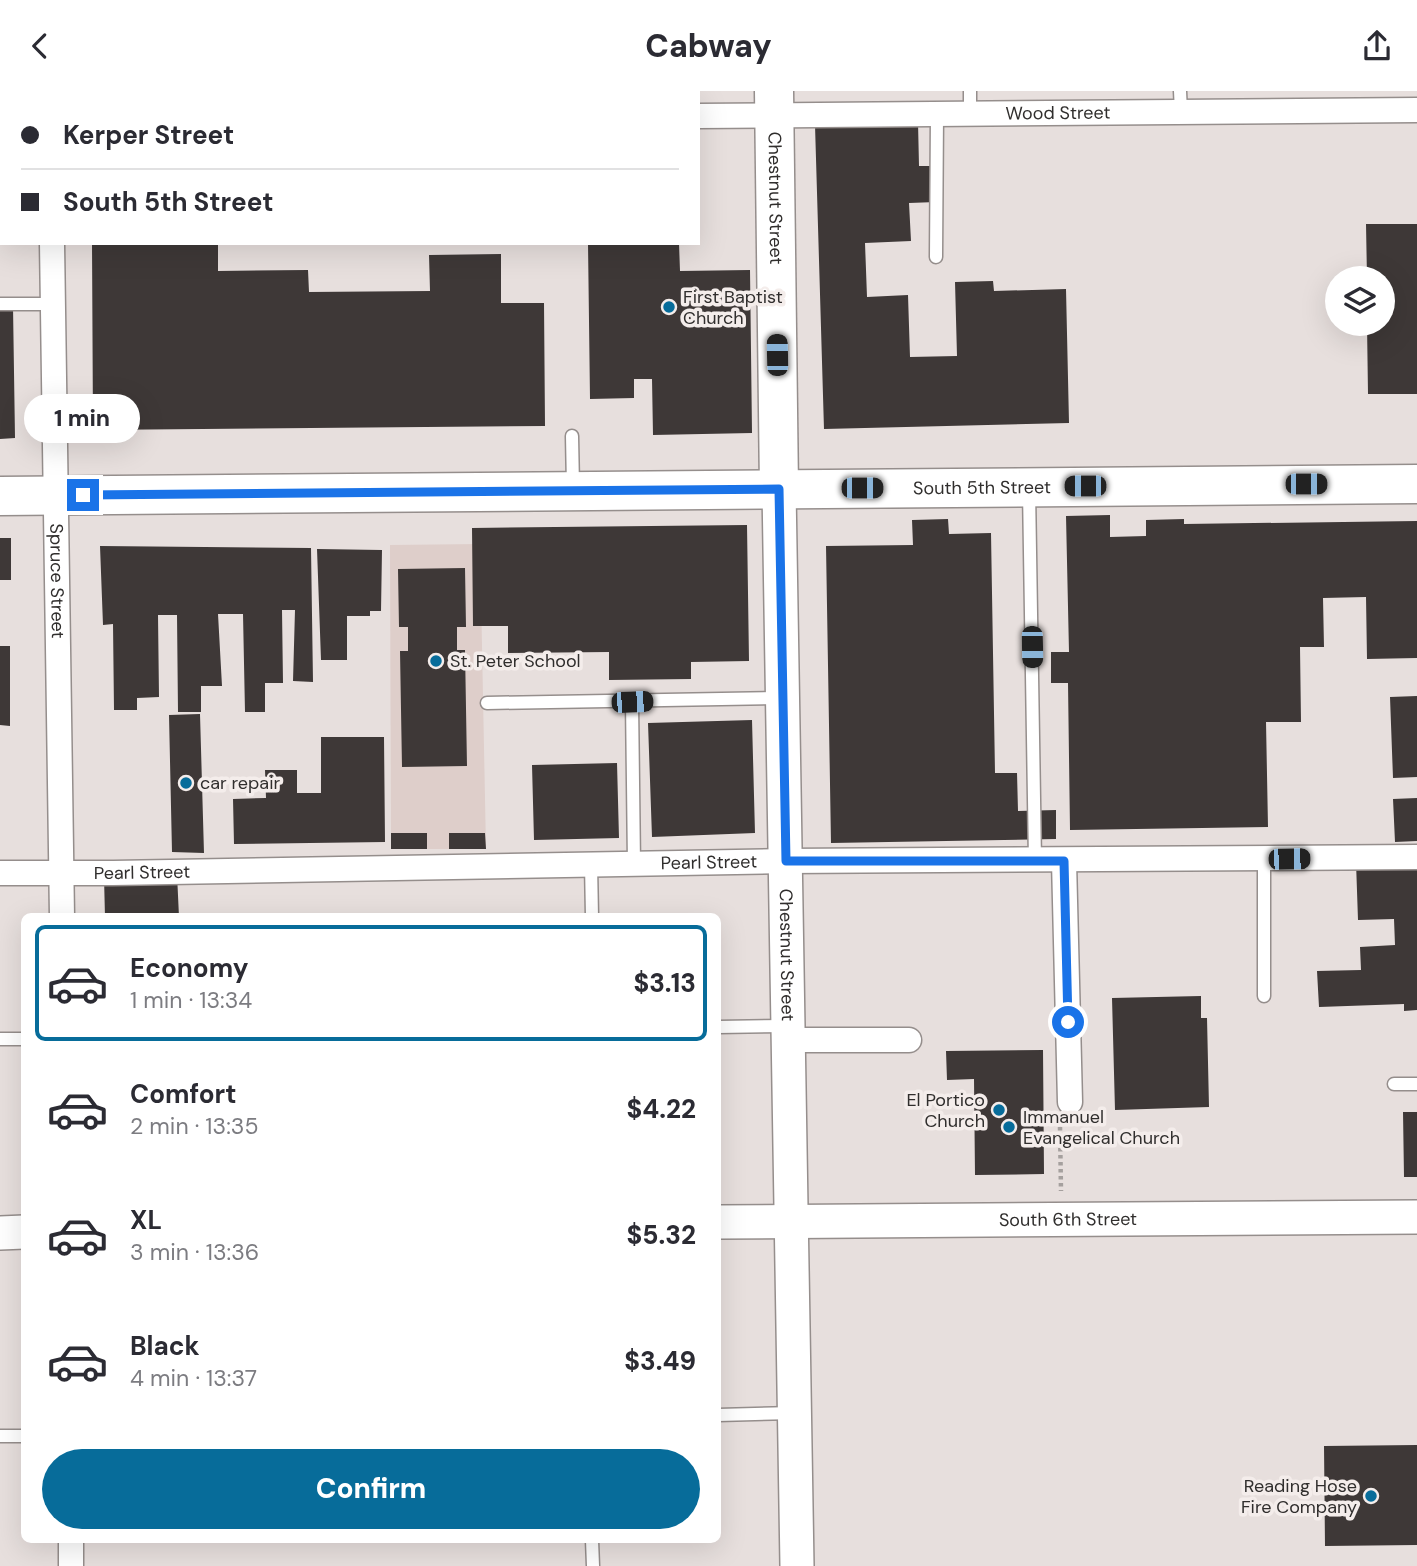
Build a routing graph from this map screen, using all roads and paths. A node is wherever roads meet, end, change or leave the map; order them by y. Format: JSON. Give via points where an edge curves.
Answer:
{"nodes":[{"id":1,"x":970,"y":102,"type":"edge"},
{"id":2,"x":1181,"y":102,"type":"edge"},
{"id":3,"x":774,"y":103,"type":"edge"},
{"id":4,"x":1417,"y":110,"type":"edge"},
{"id":5,"x":937,"y":114,"type":"junction"},
{"id":6,"x":700,"y":116,"type":"edge"},
{"id":7,"x":52,"y":245,"type":"edge"},
{"id":8,"x":936,"y":257,"type":"dead end"},
{"id":9,"x":0,"y":304,"type":"edge"},
{"id":10,"x":53,"y":304,"type":"junction"},
{"id":11,"x":572,"y":436,"type":"dead end"},
{"id":12,"x":1417,"y":484,"type":"edge"},
{"id":13,"x":1029,"y":487,"type":"junction"},
{"id":14,"x":779,"y":489,"type":"junction"},
{"id":15,"x":573,"y":491,"type":"junction"},
{"id":16,"x":0,"y":496,"type":"edge"},
{"id":17,"x":56,"y":496,"type":"junction"},
{"id":18,"x":782,"y":698,"type":"junction"},
{"id":19,"x":632,"y":702,"type":"junction"},
{"id":20,"x":487,"y":703,"type":"dead end"},
{"id":21,"x":1417,"y":857,"type":"edge"},
{"id":22,"x":1264,"y":859,"type":"junction"},
{"id":23,"x":786,"y":861,"type":"junction"},
{"id":24,"x":1035,"y":861,"type":"junction"},
{"id":25,"x":1064,"y":861,"type":"junction"},
{"id":26,"x":592,"y":864,"type":"junction"},
{"id":27,"x":634,"y":864,"type":"junction"},
{"id":28,"x":0,"y":873,"type":"edge"},
{"id":29,"x":61,"y":873,"type":"junction"},
{"id":30,"x":62,"y":913,"type":"edge"},
{"id":31,"x":592,"y":913,"type":"edge"},
{"id":32,"x":1264,"y":996,"type":"dead end"},
{"id":33,"x":721,"y":1027,"type":"edge"},
{"id":34,"x":789,"y":1033,"type":"junction"},
{"id":35,"x":0,"y":1039,"type":"edge"},
{"id":36,"x":21,"y":1039,"type":"edge"},
{"id":37,"x":909,"y":1040,"type":"dead end"},
{"id":38,"x":1394,"y":1084,"type":"dead end"},
{"id":39,"x":1417,"y":1084,"type":"edge"},
{"id":40,"x":1070,"y":1102,"type":"dead end"},
{"id":41,"x":1417,"y":1217,"type":"edge"},
{"id":42,"x":792,"y":1221,"type":"junction"},
{"id":43,"x":721,"y":1222,"type":"edge"},
{"id":44,"x":21,"y":1232,"type":"edge"},
{"id":45,"x":0,"y":1233,"type":"edge"},
{"id":46,"x":795,"y":1413,"type":"junction"},
{"id":47,"x":721,"y":1415,"type":"edge"},
{"id":48,"x":0,"y":1436,"type":"edge"},
{"id":49,"x":21,"y":1436,"type":"edge"},
{"id":50,"x":71,"y":1543,"type":"edge"},
{"id":51,"x":592,"y":1543,"type":"edge"},
{"id":52,"x":71,"y":1566,"type":"edge"},
{"id":53,"x":593,"y":1566,"type":"edge"},
{"id":54,"x":797,"y":1566,"type":"edge"}],
"edges":[{"from":1,"to":2,"type":"street","name":"Wood Street"},
{"from":1,"to":5,"type":"street","name":"Wood Street"},
{"from":2,"to":4,"type":"street","name":"Wood Street"},
{"from":3,"to":5,"type":"street","name":"Wood Street"},
{"from":3,"to":6,"type":"street","name":"Wood Street"},
{"from":3,"to":14,"type":"main road","name":"Chestnut Street"},
{"from":5,"to":8,"type":"lane"},
{"from":7,"to":10,"type":"street","name":"Spruce Street"},
{"from":9,"to":10,"type":"lane"},
{"from":10,"to":17,"type":"street","name":"Spruce Street"},
{"from":11,"to":15,"type":"lane"},
{"from":12,"to":13,"type":"main road","name":"South 5th Street"},
{"from":13,"to":14,"type":"main road","name":"South 5th Street"},
{"from":13,"to":24,"type":"lane"},
{"from":14,"to":15,"type":"main road","name":"South 5th Street"},
{"from":14,"to":18,"type":"street","name":"Chestnut Street"},
{"from":15,"to":17,"type":"main road","name":"South 5th Street"},
{"from":16,"to":17,"type":"main road","name":"South 5th Street"},
{"from":17,"to":29,"type":"street","name":"Spruce Street"},
{"from":18,"to":19,"type":"lane"},
{"from":18,"to":23,"type":"street","name":"Chestnut Street"},
{"from":19,"to":20,"type":"lane"},
{"from":19,"to":27,"type":"lane"},
{"from":21,"to":22,"type":"street","name":"Pearl Street"},
{"from":22,"to":25,"type":"street","name":"Pearl Street"},
{"from":22,"to":32,"type":"lane"},
{"from":23,"to":24,"type":"street","name":"Pearl Street"},
{"from":23,"to":27,"type":"street","name":"Pearl Street"},
{"from":23,"to":34,"type":"street","name":"Chestnut Street"},
{"from":24,"to":25,"type":"street","name":"Pearl Street"},
{"from":25,"to":40,"type":"street"},
{"from":26,"to":27,"type":"street","name":"Pearl Street"},
{"from":26,"to":29,"type":"street","name":"Pearl Street"},
{"from":26,"to":31,"type":"lane"},
{"from":28,"to":29,"type":"street","name":"Pearl Street"},
{"from":29,"to":30,"type":"street","name":"Spruce Street"},
{"from":33,"to":34,"type":"lane"},
{"from":34,"to":37,"type":"street"},
{"from":34,"to":42,"type":"street","name":"Chestnut Street"},
{"from":35,"to":36,"type":"lane"},
{"from":38,"to":39,"type":"lane"},
{"from":41,"to":42,"type":"street","name":"South 6th Street"},
{"from":42,"to":43,"type":"street","name":"South 6th Street"},
{"from":42,"to":46,"type":"street","name":"Chestnut Street"},
{"from":44,"to":45,"type":"street"},
{"from":46,"to":47,"type":"lane"},
{"from":46,"to":54,"type":"street","name":"Chestnut Street"},
{"from":48,"to":49,"type":"lane"},
{"from":50,"to":52,"type":"street"},
{"from":51,"to":53,"type":"lane"}]}
